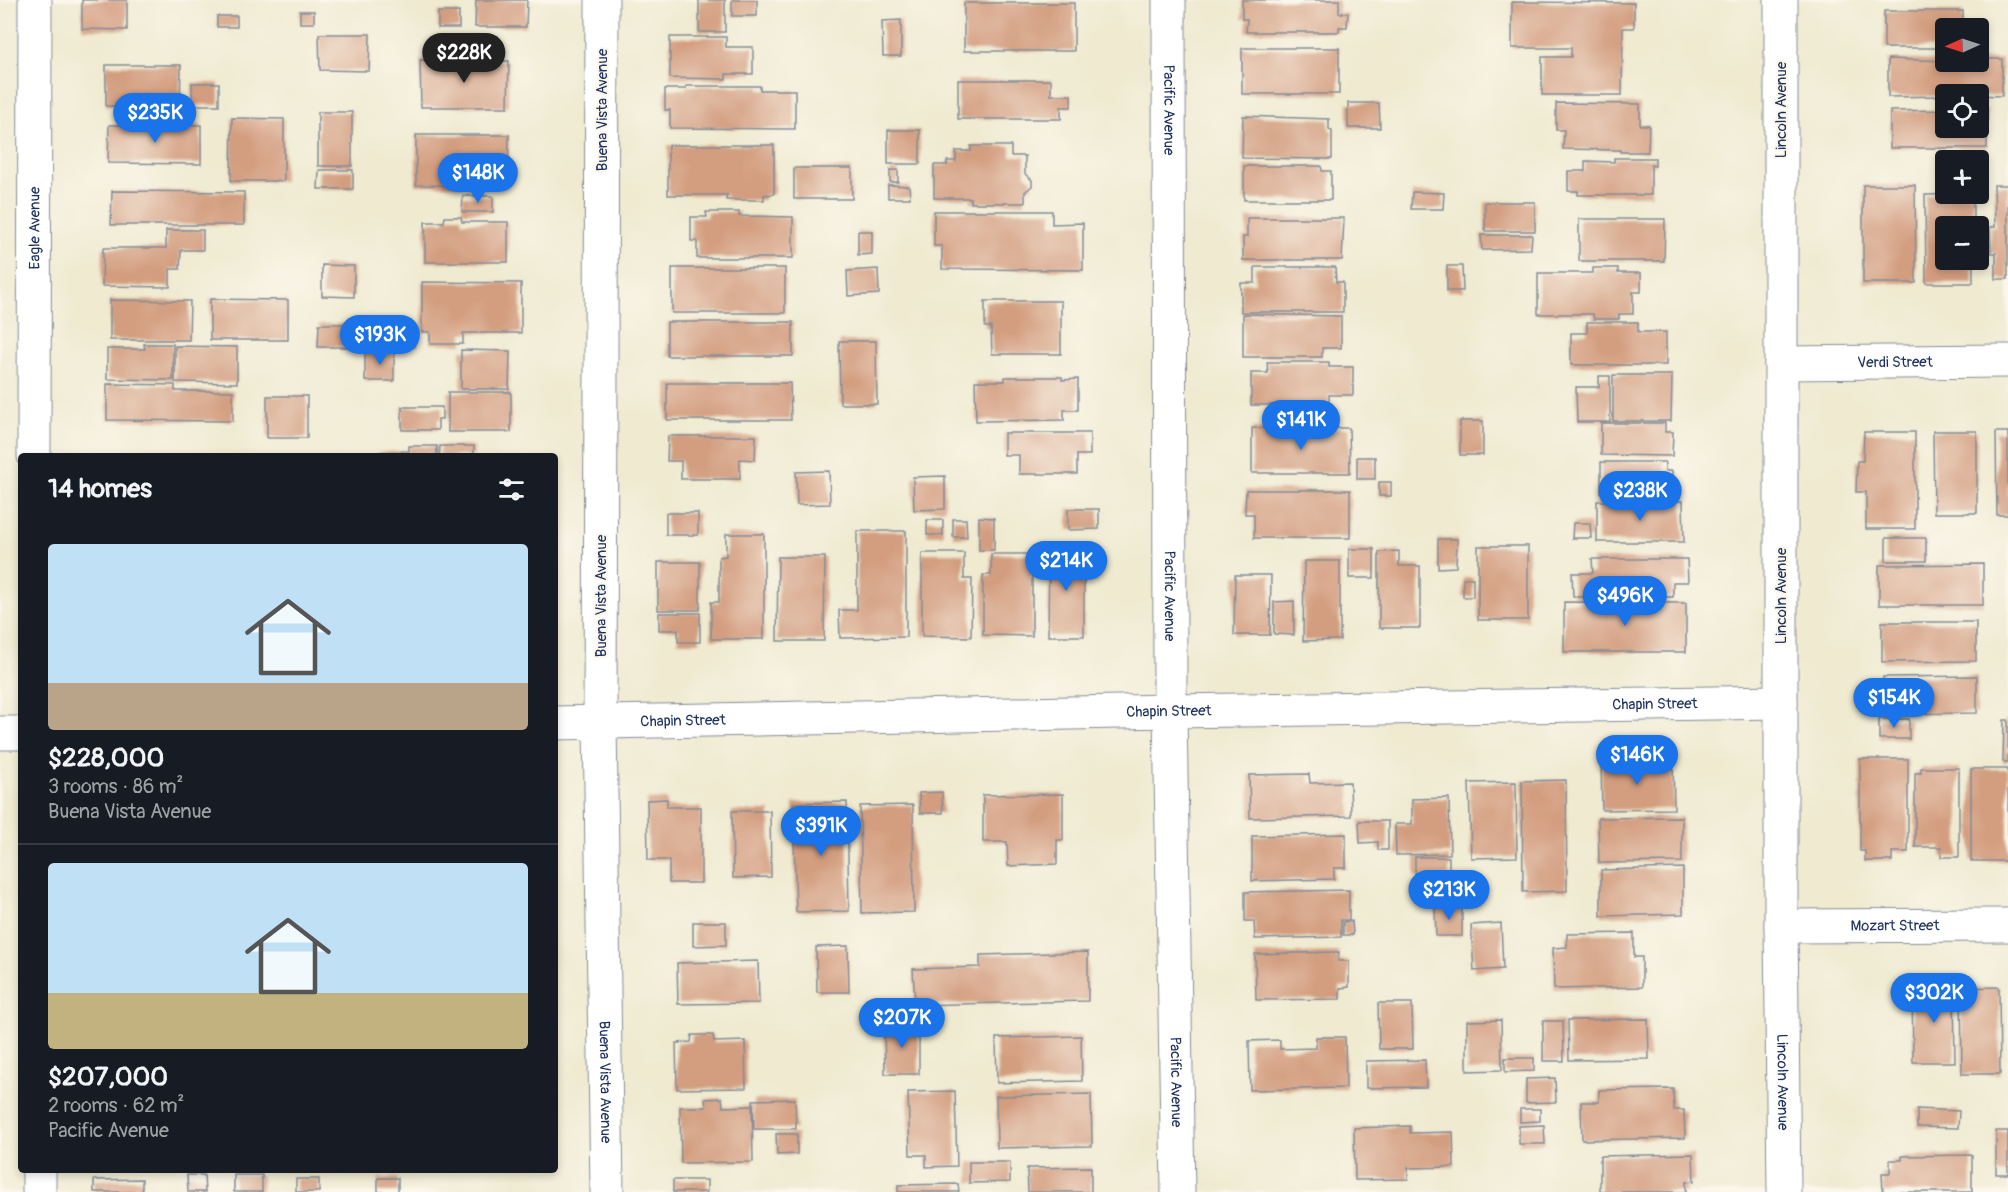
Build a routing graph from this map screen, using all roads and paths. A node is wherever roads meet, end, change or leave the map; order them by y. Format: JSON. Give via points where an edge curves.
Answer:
{"nodes":[{"id":1,"x":35,"y":0,"type":"edge"},
{"id":2,"x":602,"y":0,"type":"edge"},
{"id":3,"x":1169,"y":0,"type":"edge"},
{"id":4,"x":1781,"y":0,"type":"edge"},
{"id":5,"x":2008,"y":361,"type":"edge"},
{"id":6,"x":1781,"y":363,"type":"junction"},
{"id":7,"x":34,"y":453,"type":"edge"},
{"id":8,"x":1781,"y":702,"type":"junction"},
{"id":9,"x":1170,"y":711,"type":"junction"},
{"id":10,"x":600,"y":722,"type":"junction"},
{"id":11,"x":558,"y":723,"type":"edge"},
{"id":12,"x":0,"y":733,"type":"edge"},
{"id":13,"x":18,"y":733,"type":"edge"},
{"id":14,"x":2008,"y":925,"type":"edge"},
{"id":15,"x":1781,"y":926,"type":"junction"},
{"id":16,"x":39,"y":1173,"type":"edge"},
{"id":17,"x":39,"y":1192,"type":"edge"},
{"id":18,"x":607,"y":1192,"type":"edge"},
{"id":19,"x":1178,"y":1192,"type":"edge"},
{"id":20,"x":1784,"y":1192,"type":"edge"}],
"edges":[{"from":1,"to":7,"type":"street","name":"Eagle Avenue"},
{"from":2,"to":10,"type":"street","name":"Buena Vista Avenue"},
{"from":3,"to":9,"type":"street","name":"Pacific Avenue"},
{"from":4,"to":6,"type":"street","name":"Lincoln Avenue"},
{"from":5,"to":6,"type":"street","name":"Verdi Street"},
{"from":6,"to":8,"type":"street","name":"Lincoln Avenue"},
{"from":8,"to":9,"type":"street","name":"Chapin Street"},
{"from":8,"to":15,"type":"street","name":"Lincoln Avenue"},
{"from":9,"to":10,"type":"street","name":"Chapin Street"},
{"from":9,"to":19,"type":"street","name":"Pacific Avenue"},
{"from":10,"to":11,"type":"street","name":"Chapin Street"},
{"from":10,"to":18,"type":"street","name":"Buena Vista Avenue"},
{"from":12,"to":13,"type":"street"},
{"from":14,"to":15,"type":"street","name":"Mozart Street"},
{"from":15,"to":20,"type":"street","name":"Lincoln Avenue"},
{"from":16,"to":17,"type":"street"}]}
